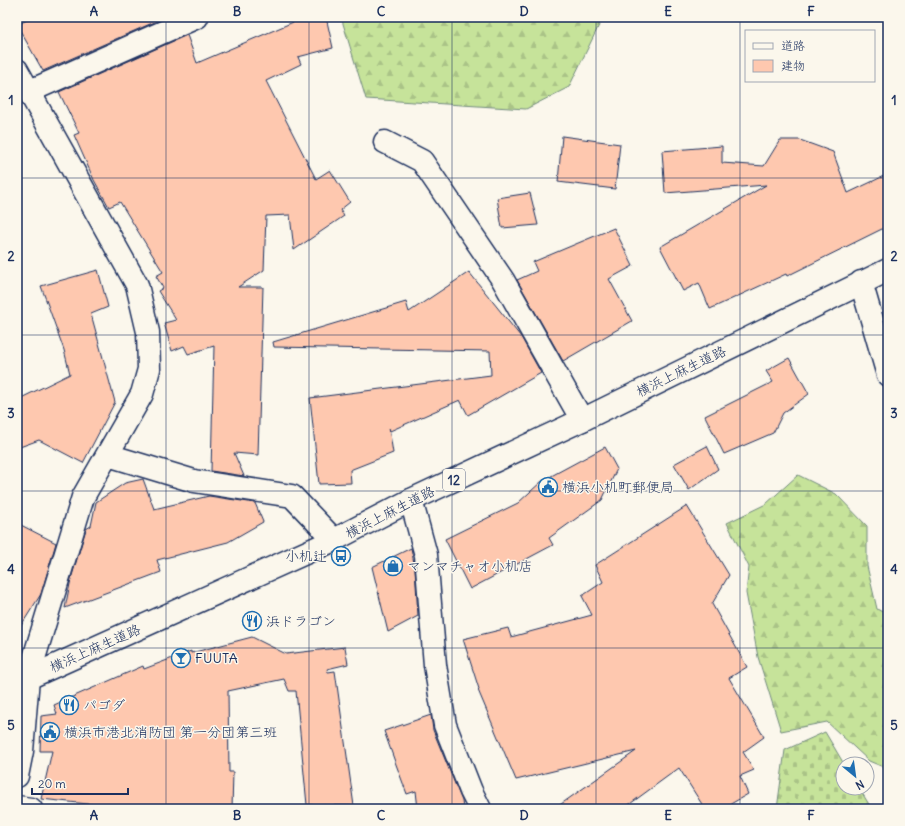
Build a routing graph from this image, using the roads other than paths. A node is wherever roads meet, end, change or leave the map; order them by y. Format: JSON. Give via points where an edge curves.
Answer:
{"nodes":[{"id":1,"x":197,"y":17,"type":"edge"},
{"id":2,"x":17,"y":70,"type":"edge"},
{"id":3,"x":30,"y":92,"type":"junction"},
{"id":4,"x":385,"y":142,"type":"dead end"},
{"id":5,"x":888,"y":270,"type":"edge"},
{"id":6,"x":861,"y":282,"type":"junction"},
{"id":7,"x":888,"y":375,"type":"edge"},
{"id":8,"x":582,"y":420,"type":"junction"},
{"id":9,"x":108,"y":455,"type":"junction"},
{"id":10,"x":411,"y":500,"type":"junction"},
{"id":11,"x":334,"y":540,"type":"junction"},
{"id":12,"x":22,"y":681,"type":"edge"},
{"id":13,"x":17,"y":776,"type":"edge"},
{"id":14,"x":17,"y":807,"type":"edge"},
{"id":15,"x":31,"y":809,"type":"edge"},
{"id":16,"x":480,"y":809,"type":"edge"}],
"edges":[{"from":1,"to":3,"type":"street"},
{"from":2,"to":3,"type":"street"},
{"from":3,"to":9,"type":"street","via":[[137,286],[148,332],[149,369],[142,394]]},
{"from":4,"to":8,"type":"street","via":[[422,161],[503,280]]},
{"from":5,"to":6,"type":"street","name":"横浜上麻生道路","number":"12"},
{"from":6,"to":7,"type":"street"},
{"from":6,"to":8,"type":"street","name":"横浜上麻生道路","number":"12"},
{"from":8,"to":10,"type":"street","name":"横浜上麻生道路","number":"12"},
{"from":9,"to":11,"type":"street","via":[[194,481],[292,496]]},
{"from":9,"to":12,"type":"street","via":[[83,497]]},
{"from":10,"to":11,"type":"street","name":"横浜上麻生道路","number":"12"},
{"from":10,"to":16,"type":"street","via":[[426,555],[435,665],[445,725]]},
{"from":11,"to":12,"type":"street","name":"横浜上麻生道路","number":"12"},
{"from":12,"to":13,"type":"street","via":[[22,751]]},
{"from":14,"to":15,"type":"street"}]}
